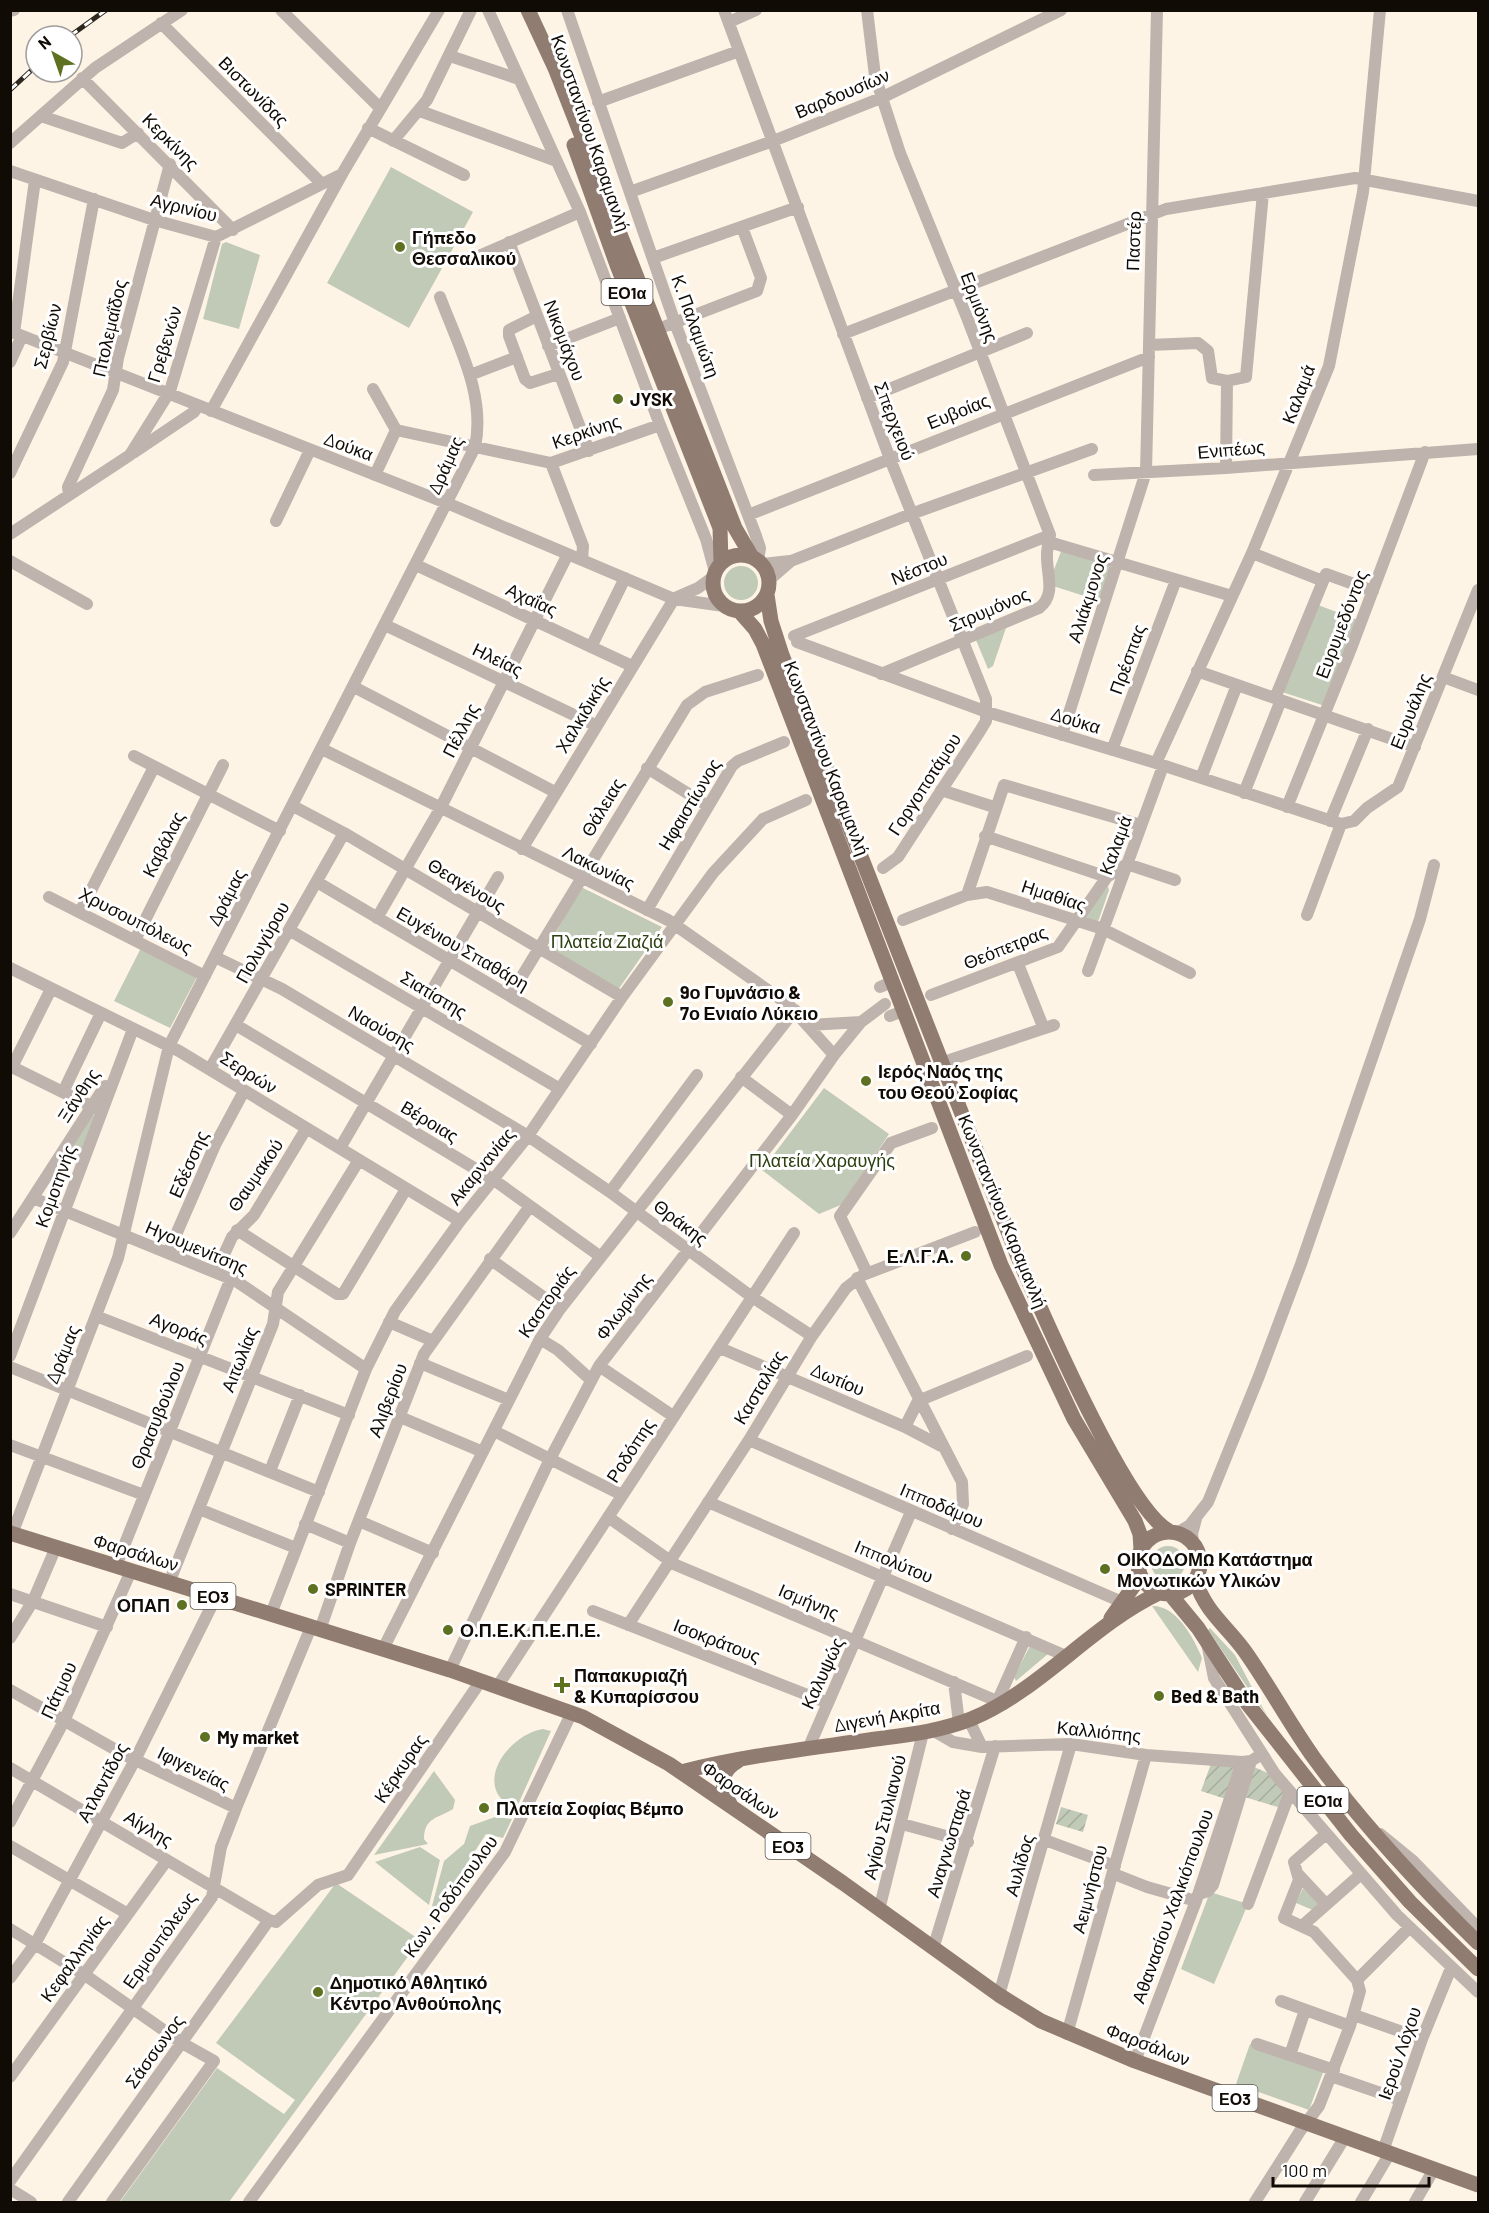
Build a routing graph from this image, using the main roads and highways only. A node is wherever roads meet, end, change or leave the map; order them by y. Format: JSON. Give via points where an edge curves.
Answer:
{"nodes":[{"id":1,"x":530,"y":17,"type":"edge"},
{"id":2,"x":757,"y":561,"type":"junction"},
{"id":3,"x":716,"y":571,"type":"junction"},
{"id":4,"x":768,"y":587,"type":"junction"},
{"id":5,"x":740,"y":612,"type":"junction"},
{"id":6,"x":1173,"y":1532,"type":"junction"},
{"id":7,"x":11,"y":1533,"type":"edge"},
{"id":8,"x":1141,"y":1549,"type":"junction"},
{"id":9,"x":1139,"y":1571,"type":"junction"},
{"id":10,"x":1195,"y":1580,"type":"junction"},
{"id":11,"x":1165,"y":1594,"type":"junction"},
{"id":12,"x":1106,"y":1625,"type":"junction"},
{"id":13,"x":741,"y":1760,"type":"junction"},
{"id":14,"x":681,"y":1772,"type":"junction"},
{"id":15,"x":733,"y":1808,"type":"junction"},
{"id":16,"x":1479,"y":1943,"type":"edge"},
{"id":17,"x":1479,"y":1969,"type":"edge"},
{"id":18,"x":1479,"y":2185,"type":"edge"}],
"edges":[{"from":1,"to":2,"type":"main road","name":"Κωνσταντίνου Καραμανλή","number":"ΕΟ1α","via":[[555,68],[735,528]]},
{"from":1,"to":3,"type":"main road","name":"Κωνσταντίνου Καραμανλή","number":"ΕΟ1α","via":[[617,265],[720,528]]},
{"from":2,"to":3,"type":"main road","via":[[734,556]]},
{"from":2,"to":4,"type":"main road","name":"Κωνσταντίνου Καραμανλή","number":"ΕΟ1α"},
{"from":3,"to":5,"type":"main road","name":"Κωνσταντίνου Καραμανλή","number":"ΕΟ1α","via":[[714,594],[724,606]]},
{"from":4,"to":5,"type":"main road","via":[[753,609]]},
{"from":4,"to":6,"type":"main road","name":"Κωνσταντίνου Καραμανλή","number":"ΕΟ1α","via":[[771,621],[782,655],[948,1061],[1014,1248],[1108,1447],[1148,1512]]},
{"from":5,"to":8,"type":"main road","name":"Κωνσταντίνου Καραμανλή","via":[[763,644],[897,1013],[1005,1274],[1093,1456],[1135,1521]]},
{"from":6,"to":8,"type":"main road","via":[[1156,1533]]},
{"from":6,"to":10,"type":"main road","number":"ΕΟ1α","via":[[1194,1547],[1199,1563]]},
{"from":7,"to":14,"type":"main road","name":"Φαρσάλων","number":"ΕΟ3","via":[[572,1712]]},
{"from":8,"to":9,"type":"main road"},
{"from":9,"to":11,"type":"main road","number":"ΕΟ1α","via":[[1145,1584]]},
{"from":9,"to":12,"type":"main road","name":"Διγενή Ακρίτα","via":[[1133,1587]]},
{"from":10,"to":11,"type":"main road","via":[[1185,1591]]},
{"from":10,"to":16,"type":"main road","number":"ΕΟ1α","via":[[1209,1611],[1244,1650],[1313,1756],[1366,1824]]},
{"from":11,"to":12,"type":"main road","name":"Διγενή Ακρίτα"},
{"from":11,"to":17,"type":"main road","number":"ΕΟ1α","via":[[1206,1642],[1247,1703],[1351,1835],[1410,1902]]},
{"from":12,"to":13,"type":"main road","name":"Διγενή Ακρίτα","via":[[1001,1702],[964,1721],[928,1732]]},
{"from":13,"to":14,"type":"main road","name":"Διγενή Ακρίτα"},
{"from":13,"to":15,"type":"main road","via":[[726,1770],[722,1780]]},
{"from":14,"to":15,"type":"main road","name":"Φαρσάλων","number":"ΕΟ3"},
{"from":15,"to":18,"type":"main road","name":"Φαρσάλων","number":"ΕΟ3","via":[[999,1995],[1067,2034]]}]}
